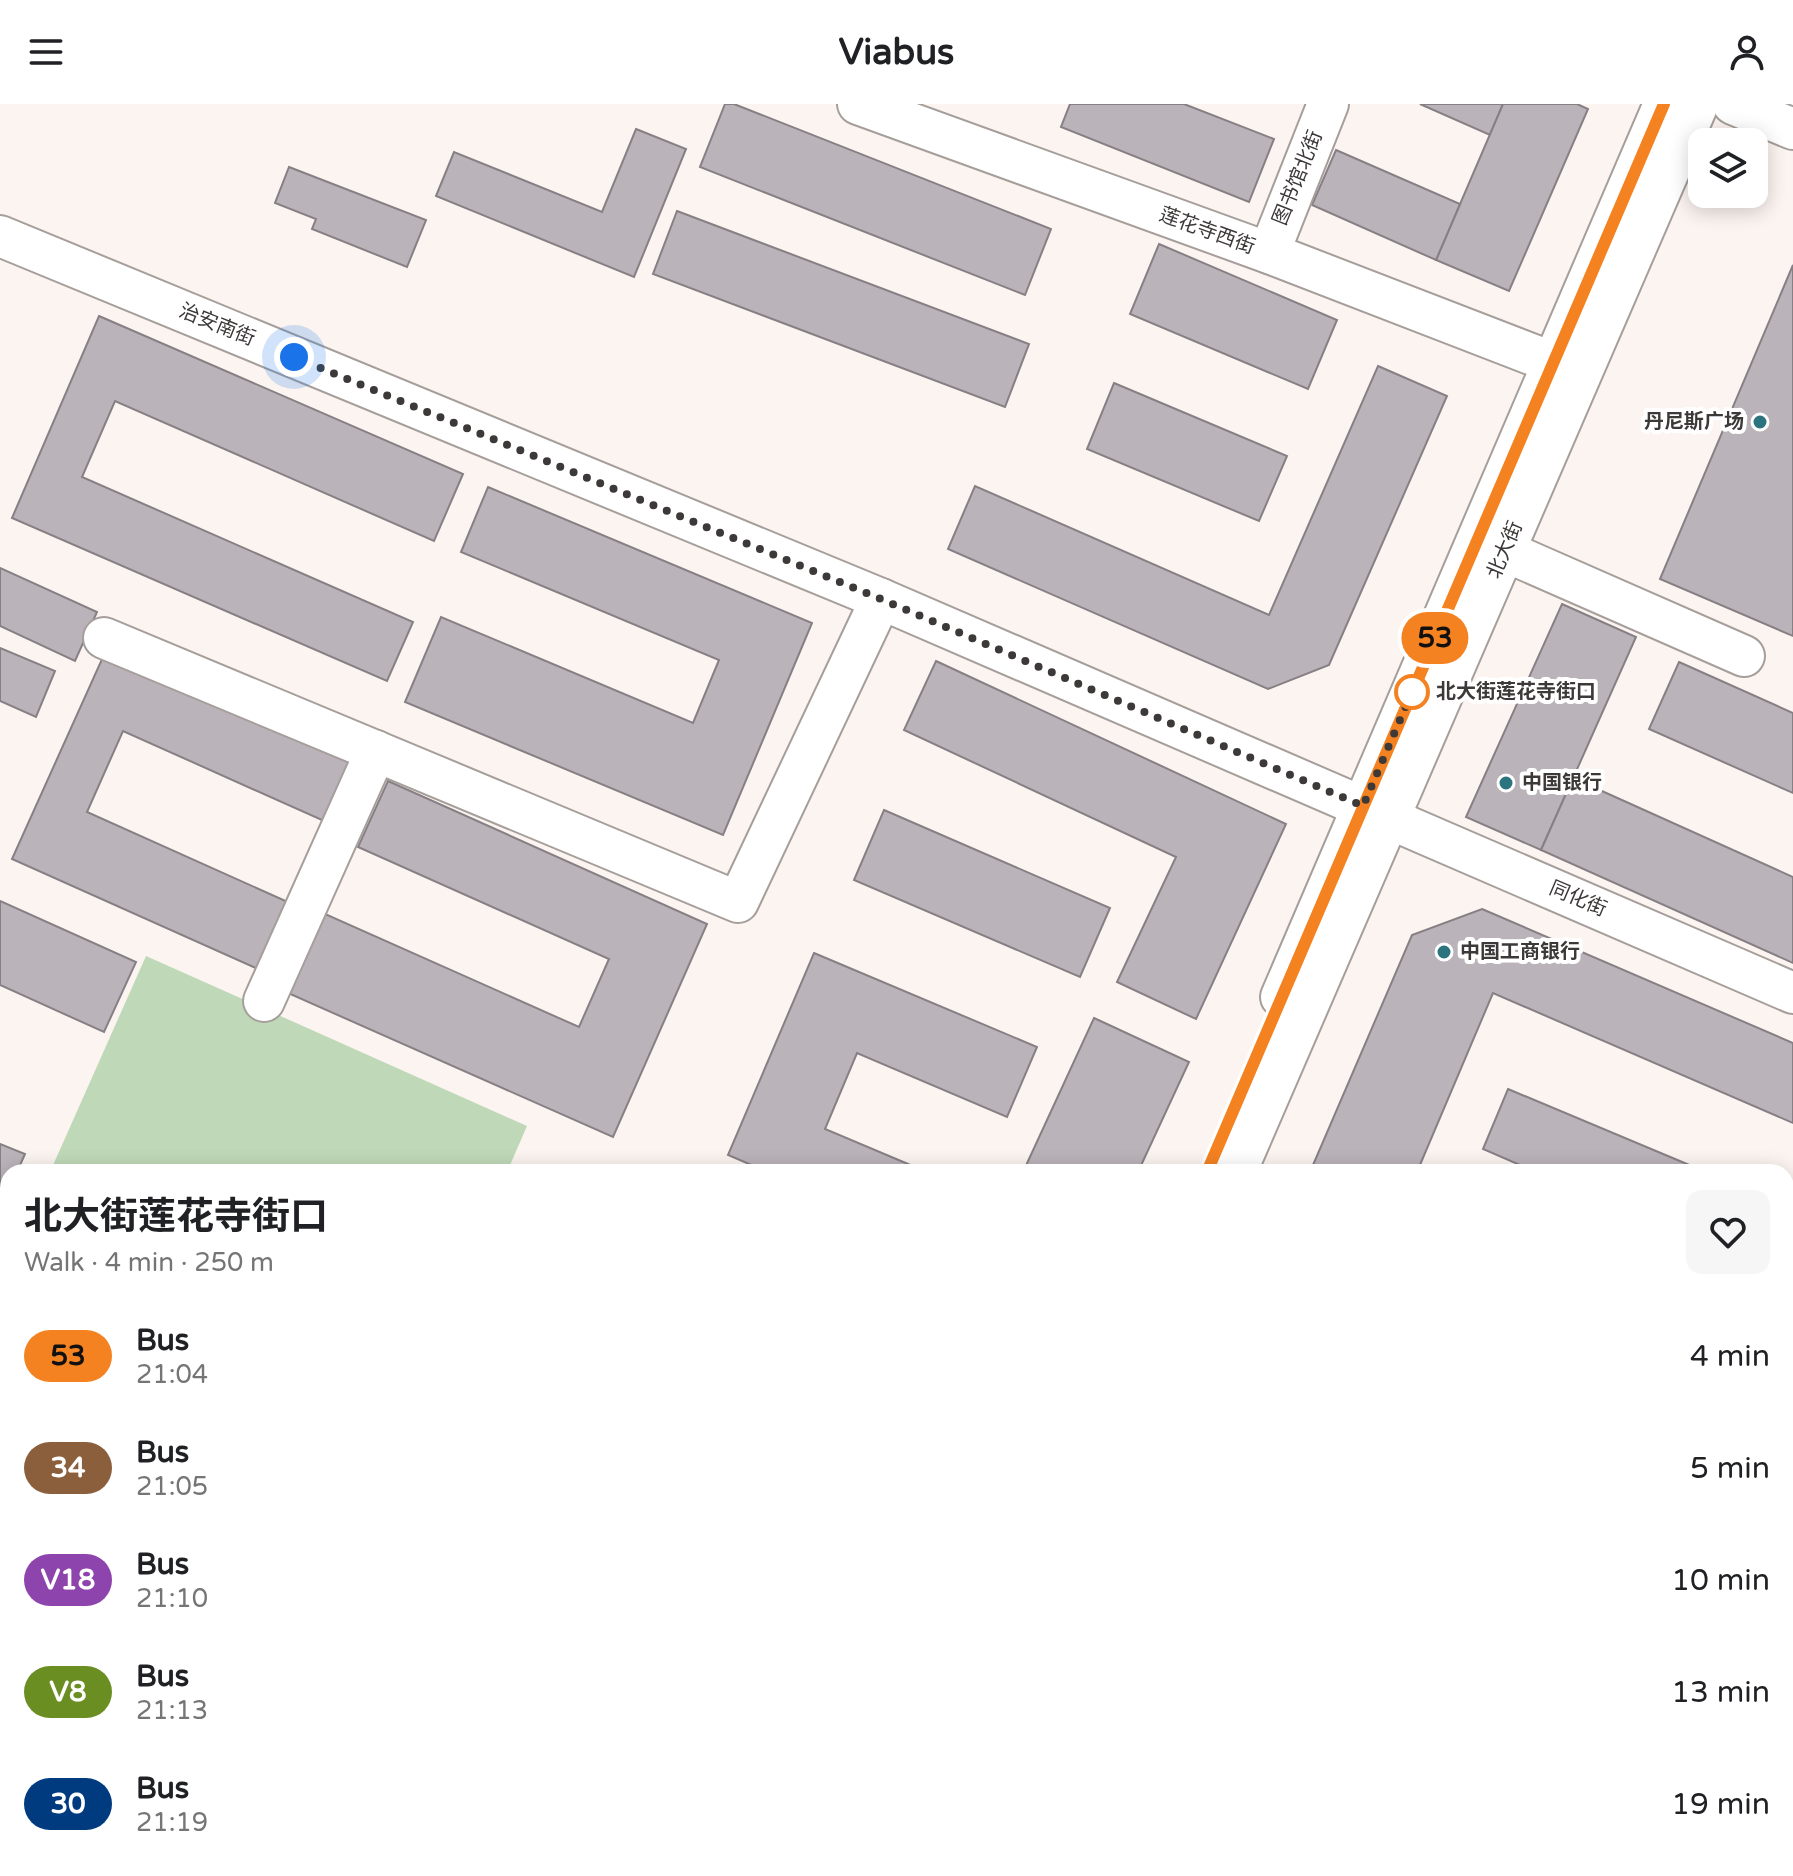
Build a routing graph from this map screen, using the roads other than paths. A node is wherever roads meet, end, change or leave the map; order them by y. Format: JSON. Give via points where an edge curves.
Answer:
{"nodes":[{"id":1,"x":858,"y":104,"type":"edge"},
{"id":2,"x":1328,"y":104,"type":"edge"},
{"id":3,"x":1664,"y":104,"type":"edge"},
{"id":4,"x":1698,"y":104,"type":"edge"},
{"id":5,"x":1733,"y":104,"type":"edge"},
{"id":6,"x":1793,"y":129,"type":"edge"},
{"id":7,"x":0,"y":236,"type":"edge"},
{"id":8,"x":1269,"y":253,"type":"junction"},
{"id":9,"x":1554,"y":363,"type":"junction"},
{"id":10,"x":1491,"y":545,"type":"junction"},
{"id":11,"x":881,"y":599,"type":"junction"},
{"id":12,"x":104,"y":638,"type":"dead end"},
{"id":13,"x":1744,"y":656,"type":"dead end"},
{"id":14,"x":376,"y":751,"type":"junction"},
{"id":15,"x":1376,"y":812,"type":"junction"},
{"id":16,"x":1793,"y":993,"type":"edge"},
{"id":17,"x":264,"y":1001,"type":"dead end"},
{"id":18,"x":1211,"y":1164,"type":"edge"},
{"id":19,"x":1239,"y":1164,"type":"edge"}],
"edges":[{"from":1,"to":8,"type":"street","name":"莲花寺西街"},
{"from":2,"to":8,"type":"street","name":"图书馆北街"},
{"from":3,"to":9,"type":"street","name":"北大街"},
{"from":4,"to":10,"type":"street","name":"北大街"},
{"from":5,"to":6,"type":"street"},
{"from":7,"to":11,"type":"street","name":"治安南街"},
{"from":8,"to":9,"type":"street","name":"莲花寺西街"},
{"from":9,"to":10,"type":"street","name":"北大街"},
{"from":10,"to":13,"type":"street"},
{"from":10,"to":15,"type":"street","name":"北大街"},
{"from":11,"to":14,"type":"street","via":[[738,902]]},
{"from":11,"to":15,"type":"street","name":"治安南街"},
{"from":12,"to":14,"type":"street"},
{"from":14,"to":17,"type":"street"},
{"from":15,"to":16,"type":"street","name":"同化街"},
{"from":15,"to":18,"type":"street","name":"北大街"},
{"from":15,"to":19,"type":"street","name":"北大街"}]}
